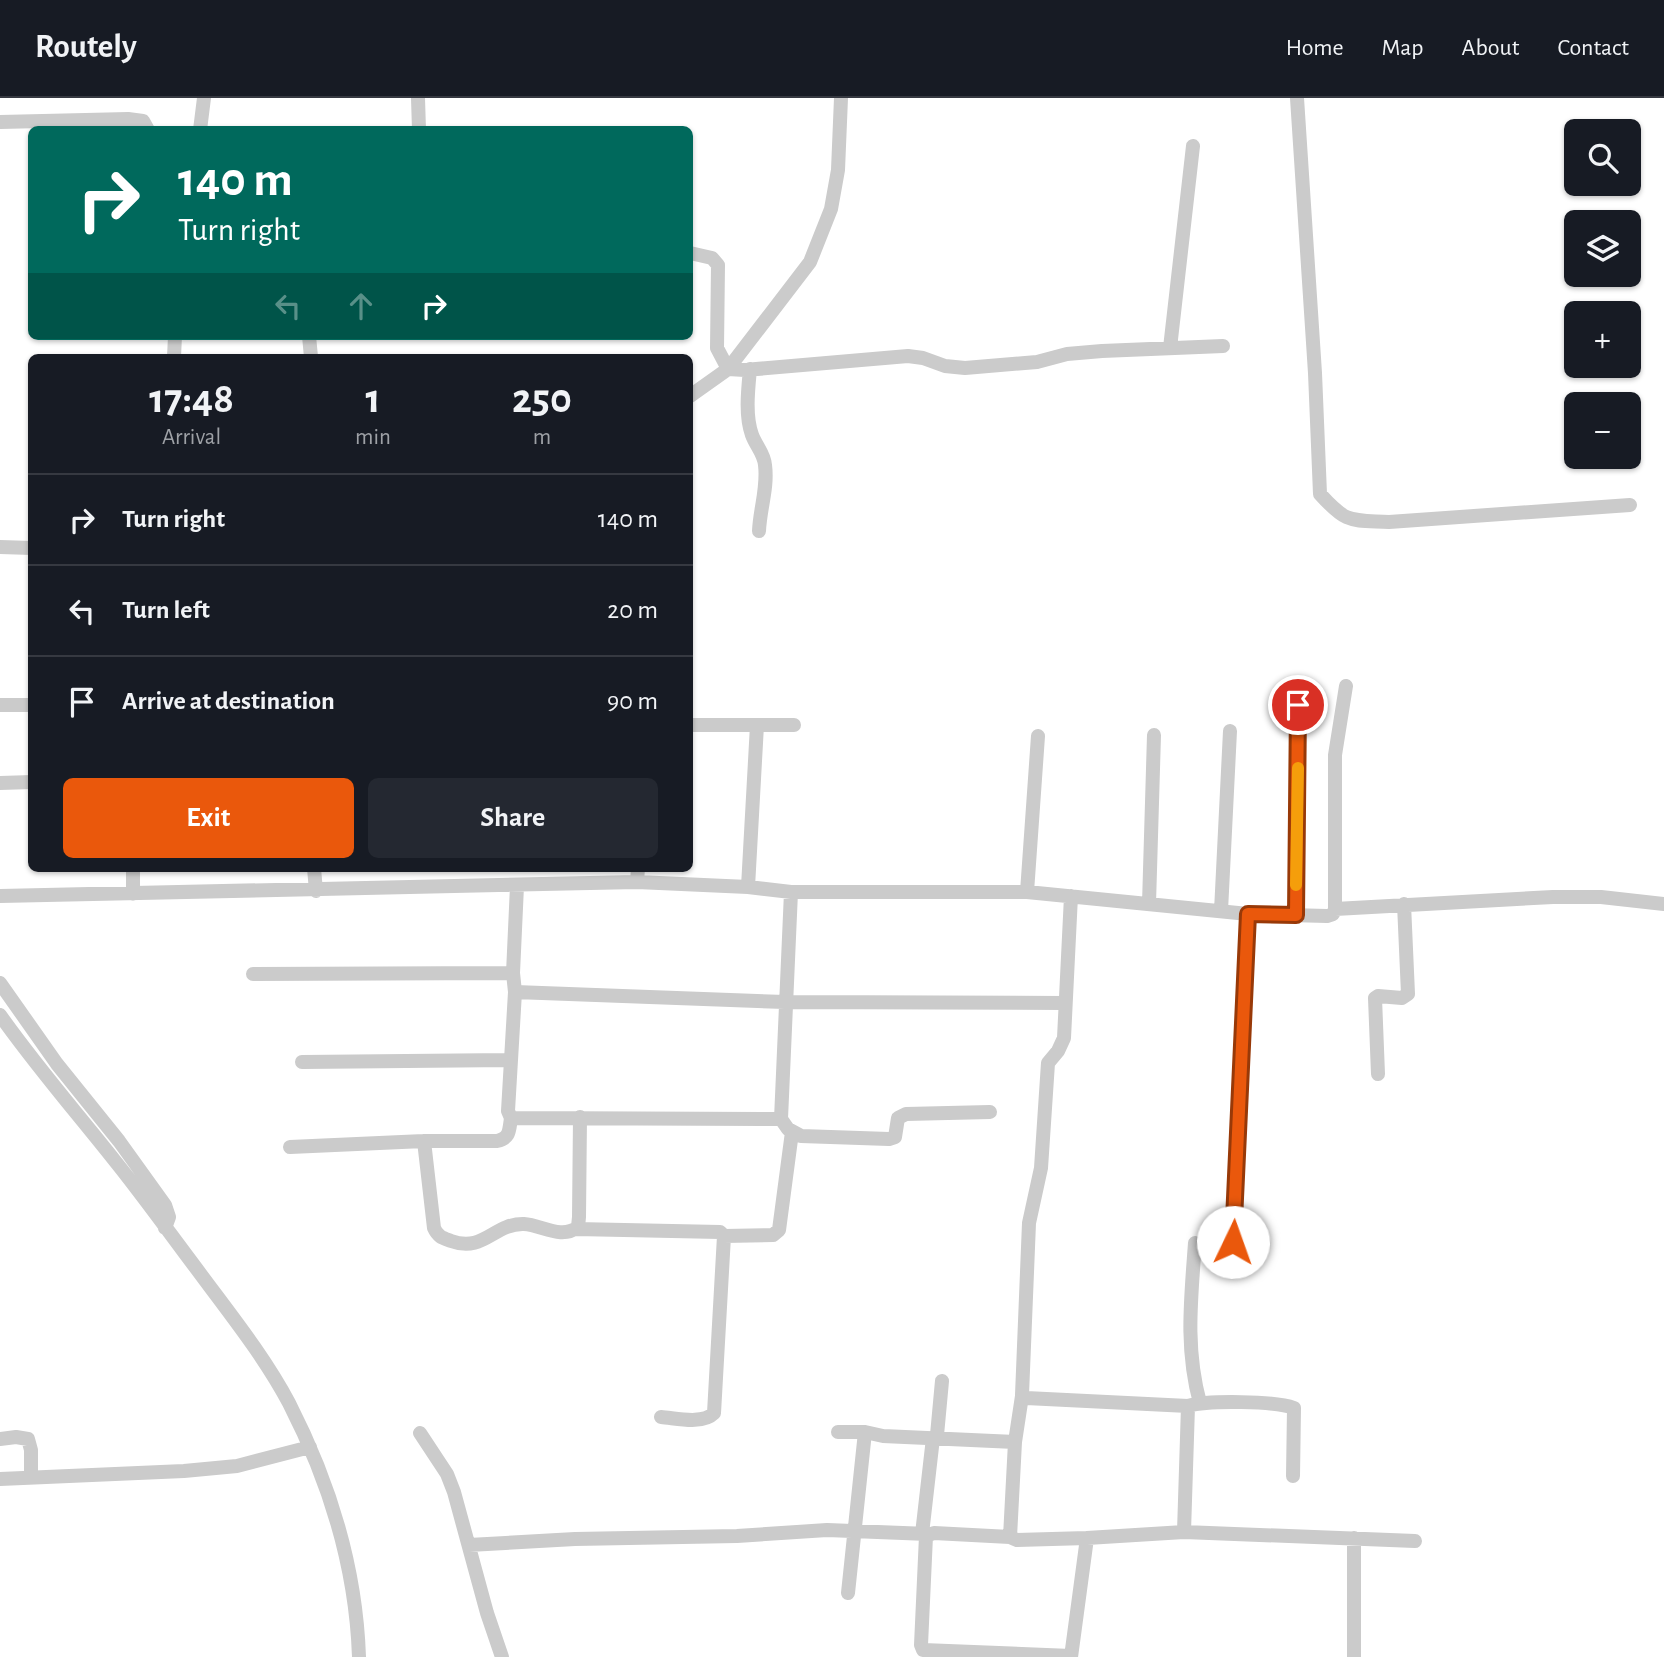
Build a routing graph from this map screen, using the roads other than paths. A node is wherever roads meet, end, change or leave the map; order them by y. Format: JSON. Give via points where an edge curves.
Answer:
{"nodes":[{"id":1,"x":204,"y":98,"type":"edge"},
{"id":2,"x":418,"y":98,"type":"edge"},
{"id":3,"x":842,"y":98,"type":"edge"},
{"id":4,"x":1297,"y":98,"type":"edge"},
{"id":5,"x":0,"y":122,"type":"edge"},
{"id":6,"x":146,"y":126,"type":"edge"},
{"id":7,"x":200,"y":126,"type":"edge"},
{"id":8,"x":419,"y":126,"type":"edge"},
{"id":9,"x":1193,"y":146,"type":"dead end"},
{"id":10,"x":693,"y":254,"type":"edge"},
{"id":11,"x":1223,"y":346,"type":"dead end"},
{"id":12,"x":1170,"y":348,"type":"junction"},
{"id":13,"x":728,"y":369,"type":"junction"},
{"id":14,"x":750,"y":369,"type":"junction"},
{"id":15,"x":693,"y":394,"type":"edge"},
{"id":16,"x":1630,"y":505,"type":"dead end"},
{"id":17,"x":759,"y":530,"type":"dead end"},
{"id":18,"x":0,"y":547,"type":"edge"},
{"id":19,"x":28,"y":548,"type":"edge"},
{"id":20,"x":1346,"y":687,"type":"dead end"},
{"id":21,"x":0,"y":705,"type":"edge"},
{"id":22,"x":28,"y":705,"type":"edge"},
{"id":23,"x":1298,"y":705,"type":"dead end"},
{"id":24,"x":794,"y":724,"type":"dead end"},
{"id":25,"x":693,"y":725,"type":"edge"},
{"id":26,"x":757,"y":725,"type":"junction"},
{"id":27,"x":1230,"y":731,"type":"dead end"},
{"id":28,"x":1154,"y":735,"type":"dead end"},
{"id":29,"x":1038,"y":736,"type":"dead end"},
{"id":30,"x":28,"y":782,"type":"edge"},
{"id":31,"x":0,"y":783,"type":"edge"},
{"id":32,"x":133,"y":872,"type":"edge"},
{"id":33,"x":314,"y":872,"type":"edge"},
{"id":34,"x":637,"y":875,"type":"edge"},
{"id":35,"x":517,"y":886,"type":"junction"},
{"id":36,"x":748,"y":887,"type":"junction"},
{"id":37,"x":316,"y":891,"type":"junction"},
{"id":38,"x":791,"y":892,"type":"junction"},
{"id":39,"x":1027,"y":892,"type":"junction"},
{"id":40,"x":133,"y":894,"type":"junction"},
{"id":41,"x":0,"y":896,"type":"edge"},
{"id":42,"x":1070,"y":896,"type":"junction"},
{"id":43,"x":1149,"y":904,"type":"junction"},
{"id":44,"x":1404,"y":904,"type":"junction"},
{"id":45,"x":1664,"y":904,"type":"edge"},
{"id":46,"x":1335,"y":909,"type":"junction"},
{"id":47,"x":1222,"y":911,"type":"junction"},
{"id":48,"x":1248,"y":914,"type":"junction"},
{"id":49,"x":1296,"y":915,"type":"junction"},
{"id":50,"x":513,"y":973,"type":"junction"},
{"id":51,"x":253,"y":974,"type":"dead end"},
{"id":52,"x":0,"y":983,"type":"edge"},
{"id":53,"x":515,"y":992,"type":"junction"},
{"id":54,"x":785,"y":1002,"type":"junction"},
{"id":55,"x":1065,"y":1003,"type":"junction"},
{"id":56,"x":0,"y":1015,"type":"edge"},
{"id":57,"x":511,"y":1060,"type":"junction"},
{"id":58,"x":302,"y":1062,"type":"dead end"},
{"id":59,"x":1378,"y":1073,"type":"dead end"},
{"id":60,"x":990,"y":1112,"type":"dead end"},
{"id":61,"x":580,"y":1117,"type":"junction"},
{"id":62,"x":511,"y":1118,"type":"junction"},
{"id":63,"x":781,"y":1119,"type":"junction"},
{"id":64,"x":792,"y":1132,"type":"junction"},
{"id":65,"x":424,"y":1141,"type":"junction"},
{"id":66,"x":290,"y":1147,"type":"dead end"},
{"id":67,"x":165,"y":1227,"type":"junction"},
{"id":68,"x":576,"y":1229,"type":"junction"},
{"id":69,"x":724,"y":1236,"type":"junction"},
{"id":70,"x":1233,"y":1242,"type":"dead end"},
{"id":71,"x":1195,"y":1243,"type":"dead end"},
{"id":72,"x":942,"y":1381,"type":"dead end"},
{"id":73,"x":1022,"y":1396,"type":"junction"},
{"id":74,"x":1194,"y":1405,"type":"junction"},
{"id":75,"x":661,"y":1417,"type":"dead end"},
{"id":76,"x":838,"y":1432,"type":"dead end"},
{"id":77,"x":865,"y":1432,"type":"junction"},
{"id":78,"x":420,"y":1433,"type":"dead end"},
{"id":79,"x":933,"y":1438,"type":"junction"},
{"id":80,"x":0,"y":1439,"type":"edge"},
{"id":81,"x":1015,"y":1442,"type":"junction"},
{"id":82,"x":310,"y":1447,"type":"junction"},
{"id":83,"x":1293,"y":1476,"type":"dead end"},
{"id":84,"x":32,"y":1478,"type":"junction"},
{"id":85,"x":0,"y":1479,"type":"edge"},
{"id":86,"x":855,"y":1531,"type":"junction"},
{"id":87,"x":1184,"y":1532,"type":"junction"},
{"id":88,"x":925,"y":1534,"type":"junction"},
{"id":89,"x":1010,"y":1537,"type":"junction"},
{"id":90,"x":1087,"y":1538,"type":"junction"},
{"id":91,"x":1354,"y":1538,"type":"junction"},
{"id":92,"x":1415,"y":1541,"type":"dead end"},
{"id":93,"x":469,"y":1545,"type":"junction"},
{"id":94,"x":848,"y":1593,"type":"dead end"},
{"id":95,"x":1071,"y":1656,"type":"edge"},
{"id":96,"x":359,"y":1657,"type":"edge"},
{"id":97,"x":502,"y":1657,"type":"edge"},
{"id":98,"x":1354,"y":1657,"type":"edge"}],
"edges":[{"from":1,"to":7,"type":"street"},
{"from":2,"to":8,"type":"street"},
{"from":3,"to":13,"type":"street","via":[[836,184],[825,229],[805,271]]},
{"from":4,"to":16,"type":"street","via":[[1320,494],[1342,517],[1378,521]]},
{"from":5,"to":6,"type":"street","via":[[128,118]]},
{"from":9,"to":12,"type":"street"},
{"from":10,"to":13,"type":"street","via":[[712,258],[718,265],[717,348]]},
{"from":11,"to":12,"type":"street"},
{"from":12,"to":14,"type":"street","via":[[1067,354],[1037,362],[965,368],[908,356]]},
{"from":13,"to":14,"type":"street"},
{"from":13,"to":15,"type":"street"},
{"from":14,"to":17,"type":"street","via":[[749,425],[765,466]]},
{"from":18,"to":19,"type":"street"},
{"from":20,"to":46,"type":"street","via":[[1335,755]]},
{"from":21,"to":22,"type":"street"},
{"from":23,"to":49,"type":"street"},
{"from":24,"to":26,"type":"street"},
{"from":25,"to":26,"type":"street"},
{"from":26,"to":36,"type":"street"},
{"from":27,"to":47,"type":"street"},
{"from":28,"to":43,"type":"street"},
{"from":29,"to":39,"type":"street"},
{"from":30,"to":31,"type":"street"},
{"from":32,"to":40,"type":"street"},
{"from":33,"to":37,"type":"street"},
{"from":34,"to":35,"type":"street"},
{"from":34,"to":36,"type":"street"},
{"from":35,"to":37,"type":"street"},
{"from":35,"to":50,"type":"street"},
{"from":36,"to":38,"type":"street"},
{"from":37,"to":40,"type":"street"},
{"from":38,"to":39,"type":"street"},
{"from":38,"to":54,"type":"street"},
{"from":39,"to":42,"type":"street"},
{"from":40,"to":41,"type":"street"},
{"from":42,"to":43,"type":"street"},
{"from":42,"to":55,"type":"street"},
{"from":43,"to":47,"type":"street"},
{"from":44,"to":45,"type":"street","via":[[1553,897]]},
{"from":44,"to":46,"type":"street"},
{"from":44,"to":59,"type":"street","via":[[1408,994],[1375,998]]},
{"from":46,"to":49,"type":"street","via":[[1327,916]]},
{"from":47,"to":48,"type":"street"},
{"from":48,"to":49,"type":"street"},
{"from":48,"to":70,"type":"street"},
{"from":50,"to":51,"type":"street"},
{"from":50,"to":53,"type":"street"},
{"from":52,"to":67,"type":"street","via":[[165,1205],[169,1217]]},
{"from":53,"to":54,"type":"street"},
{"from":53,"to":57,"type":"street"},
{"from":54,"to":55,"type":"street"},
{"from":54,"to":63,"type":"street"},
{"from":55,"to":73,"type":"street","via":[[1064,1038],[1046,1074],[1042,1153],[1029,1223]]},
{"from":56,"to":67,"type":"street"},
{"from":57,"to":58,"type":"street"},
{"from":57,"to":62,"type":"street"},
{"from":60,"to":64,"type":"street","via":[[900,1115],[895,1137],[889,1139],[809,1137]]},
{"from":61,"to":62,"type":"street"},
{"from":61,"to":63,"type":"street"},
{"from":61,"to":68,"type":"street"},
{"from":62,"to":65,"type":"street","via":[[505,1139]]},
{"from":63,"to":64,"type":"street"},
{"from":64,"to":69,"type":"street","via":[[779,1230]]},
{"from":65,"to":66,"type":"street"},
{"from":65,"to":68,"type":"street","via":[[434,1228],[442,1238],[472,1245],[516,1225],[557,1232]]},
{"from":67,"to":82,"type":"street","via":[[249,1340]]},
{"from":68,"to":69,"type":"street","via":[[720,1232]]},
{"from":69,"to":75,"type":"street","via":[[714,1413],[700,1419]]},
{"from":71,"to":74,"type":"street","via":[[1189,1342]]},
{"from":72,"to":79,"type":"street"},
{"from":73,"to":74,"type":"street"},
{"from":73,"to":81,"type":"street"},
{"from":74,"to":83,"type":"street","via":[[1294,1408]]},
{"from":74,"to":87,"type":"street"},
{"from":76,"to":77,"type":"street"},
{"from":77,"to":79,"type":"street"},
{"from":77,"to":86,"type":"street"},
{"from":78,"to":93,"type":"street","via":[[447,1474]]},
{"from":79,"to":81,"type":"street"},
{"from":79,"to":88,"type":"street"},
{"from":80,"to":84,"type":"street","via":[[28,1439]]},
{"from":81,"to":89,"type":"street"},
{"from":82,"to":84,"type":"street","via":[[237,1466]]},
{"from":82,"to":96,"type":"street","via":[[346,1555]]},
{"from":84,"to":85,"type":"street"},
{"from":86,"to":88,"type":"street"},
{"from":86,"to":93,"type":"street"},
{"from":86,"to":94,"type":"street"},
{"from":87,"to":90,"type":"street"},
{"from":87,"to":91,"type":"street"},
{"from":88,"to":89,"type":"street"},
{"from":88,"to":95,"type":"street","via":[[923,1650]]},
{"from":89,"to":90,"type":"street"},
{"from":90,"to":95,"type":"street"},
{"from":91,"to":92,"type":"street"},
{"from":91,"to":98,"type":"street"},
{"from":93,"to":97,"type":"street"}]}
